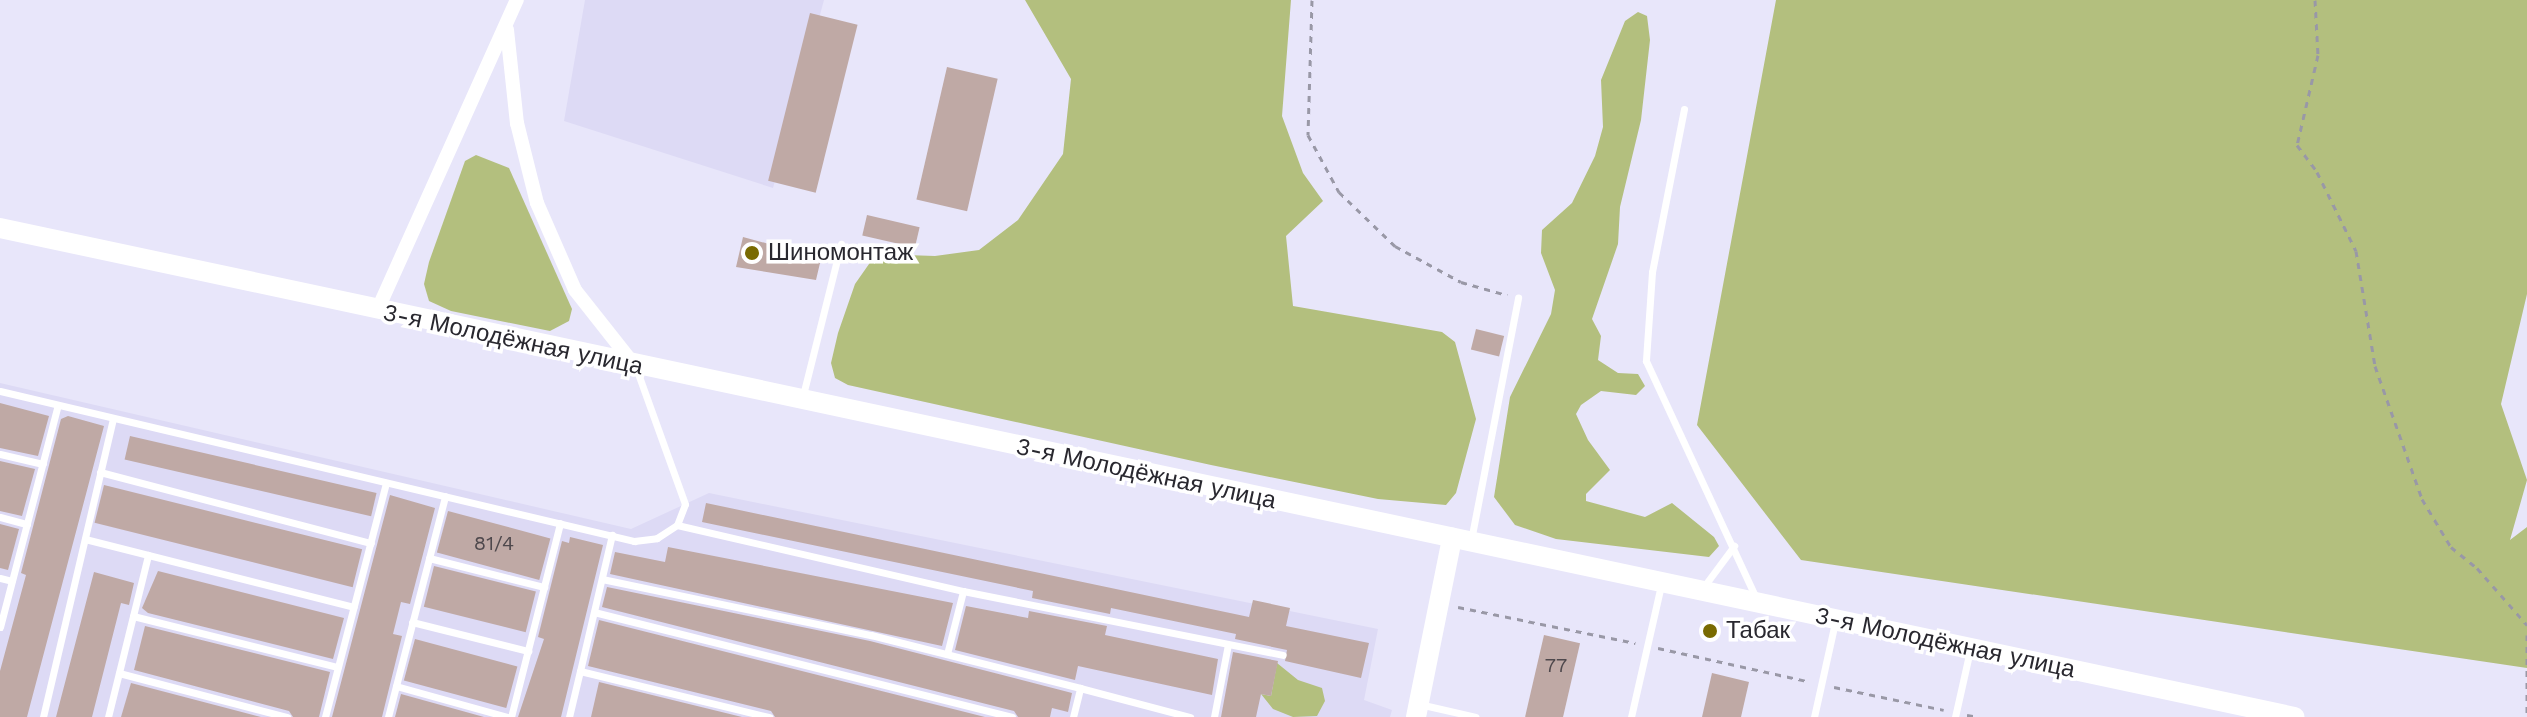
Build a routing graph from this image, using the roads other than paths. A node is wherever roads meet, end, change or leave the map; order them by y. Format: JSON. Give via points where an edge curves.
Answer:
{"nodes":[{"id":1,"x":517,"y":0,"type":"edge"},
{"id":2,"x":507,"y":30,"type":"junction"},
{"id":3,"x":1684,"y":109,"type":"dead end"},
{"id":4,"x":0,"y":228,"type":"edge"},
{"id":5,"x":841,"y":244,"type":"dead end"},
{"id":6,"x":1518,"y":298,"type":"road end"},
{"id":7,"x":377,"y":311,"type":"junction"},
{"id":8,"x":635,"y":366,"type":"junction"},
{"id":9,"x":0,"y":391,"type":"edge"},
{"id":10,"x":801,"y":401,"type":"junction"},
{"id":11,"x":58,"y":405,"type":"junction"},
{"id":12,"x":113,"y":418,"type":"junction"},
{"id":13,"x":0,"y":454,"type":"edge"},
{"id":14,"x":43,"y":464,"type":"junction"},
{"id":15,"x":100,"y":472,"type":"junction"},
{"id":16,"x":386,"y":483,"type":"junction"},
{"id":17,"x":445,"y":496,"type":"junction"},
{"id":18,"x":0,"y":517,"type":"edge"},
{"id":19,"x":560,"y":523,"type":"junction"},
{"id":20,"x":27,"y":524,"type":"junction"},
{"id":21,"x":677,"y":525,"type":"junction"},
{"id":22,"x":612,"y":535,"type":"junction"},
{"id":23,"x":85,"y":539,"type":"junction"},
{"id":24,"x":1461,"y":540,"type":"junction"},
{"id":25,"x":371,"y":543,"type":"junction"},
{"id":26,"x":1734,"y":546,"type":"junction"},
{"id":27,"x":148,"y":555,"type":"junction"},
{"id":28,"x":429,"y":558,"type":"junction"},
{"id":29,"x":0,"y":578,"type":"edge"},
{"id":30,"x":602,"y":579,"type":"junction"},
{"id":31,"x":12,"y":581,"type":"junction"},
{"id":32,"x":1661,"y":583,"type":"junction"},
{"id":33,"x":544,"y":587,"type":"junction"},
{"id":34,"x":963,"y":591,"type":"junction"},
{"id":35,"x":1701,"y":591,"type":"junction"},
{"id":36,"x":1759,"y":603,"type":"junction"},
{"id":37,"x":354,"y":607,"type":"junction"},
{"id":38,"x":594,"y":612,"type":"junction"},
{"id":39,"x":133,"y":616,"type":"junction"},
{"id":40,"x":1835,"y":620,"type":"junction"},
{"id":41,"x":412,"y":622,"type":"junction"},
{"id":42,"x":0,"y":627,"type":"edge"},
{"id":43,"x":1228,"y":644,"type":"junction"},
{"id":44,"x":1970,"y":648,"type":"junction"},
{"id":45,"x":528,"y":651,"type":"junction"},
{"id":46,"x":947,"y":654,"type":"junction"},
{"id":47,"x":1283,"y":655,"type":"dead end"},
{"id":48,"x":338,"y":667,"type":"junction"},
{"id":49,"x":580,"y":671,"type":"junction"},
{"id":50,"x":119,"y":673,"type":"junction"},
{"id":51,"x":396,"y":686,"type":"junction"},
{"id":52,"x":1080,"y":688,"type":"junction"},
{"id":53,"x":1418,"y":710,"type":"edge"},
{"id":54,"x":1955,"y":715,"type":"edge"},
{"id":55,"x":43,"y":717,"type":"edge"},
{"id":56,"x":108,"y":717,"type":"edge"},
{"id":57,"x":287,"y":717,"type":"edge"},
{"id":58,"x":325,"y":717,"type":"edge"},
{"id":59,"x":388,"y":717,"type":"edge"},
{"id":60,"x":510,"y":717,"type":"edge"},
{"id":61,"x":569,"y":717,"type":"edge"},
{"id":62,"x":765,"y":717,"type":"edge"},
{"id":63,"x":1012,"y":717,"type":"edge"},
{"id":64,"x":1073,"y":717,"type":"edge"},
{"id":65,"x":1190,"y":717,"type":"edge"},
{"id":66,"x":1214,"y":717,"type":"edge"},
{"id":67,"x":1476,"y":717,"type":"edge"},
{"id":68,"x":1631,"y":717,"type":"edge"},
{"id":69,"x":1814,"y":717,"type":"edge"},
{"id":70,"x":2294,"y":717,"type":"edge"}],
"edges":[{"from":1,"to":2,"type":"street"},
{"from":2,"to":7,"type":"street"},
{"from":2,"to":8,"type":"street","via":[[517,123],[537,203],[575,290]]},
{"from":3,"to":26,"type":"lane","via":[[1652,272],[1646,361]]},
{"from":4,"to":7,"type":"main road","name":"3-я Молодёжная улица"},
{"from":5,"to":10,"type":"lane"},
{"from":6,"to":24,"type":"lane"},
{"from":7,"to":8,"type":"main road","name":"3-я Молодёжная улица"},
{"from":8,"to":10,"type":"main road","name":"3-я Молодёжная улица"},
{"from":8,"to":21,"type":"lane","via":[[685,504]]},
{"from":9,"to":11,"type":"lane"},
{"from":10,"to":24,"type":"main road","name":"3-я Молодёжная улица"},
{"from":11,"to":12,"type":"lane"},
{"from":11,"to":14,"type":"lane"},
{"from":12,"to":15,"type":"lane"},
{"from":12,"to":16,"type":"lane"},
{"from":13,"to":14,"type":"lane"},
{"from":14,"to":20,"type":"lane"},
{"from":15,"to":23,"type":"lane"},
{"from":15,"to":25,"type":"lane"},
{"from":16,"to":17,"type":"lane"},
{"from":16,"to":25,"type":"lane"},
{"from":17,"to":19,"type":"lane"},
{"from":17,"to":28,"type":"lane"},
{"from":18,"to":20,"type":"lane"},
{"from":19,"to":22,"type":"lane"},
{"from":19,"to":33,"type":"lane"},
{"from":20,"to":31,"type":"lane"},
{"from":21,"to":22,"type":"lane","via":[[657,538],[634,541]]},
{"from":21,"to":34,"type":"lane"},
{"from":22,"to":30,"type":"lane"},
{"from":23,"to":27,"type":"lane"},
{"from":23,"to":55,"type":"lane"},
{"from":24,"to":32,"type":"main road","name":"3-я Молодёжная улица"},
{"from":24,"to":53,"type":"main road","via":[[1439,603]]},
{"from":25,"to":37,"type":"lane"},
{"from":26,"to":35,"type":"lane"},
{"from":26,"to":36,"type":"lane"},
{"from":27,"to":37,"type":"lane"},
{"from":27,"to":39,"type":"lane"},
{"from":28,"to":33,"type":"lane"},
{"from":28,"to":41,"type":"lane"},
{"from":29,"to":31,"type":"lane"},
{"from":30,"to":38,"type":"lane"},
{"from":30,"to":46,"type":"lane"},
{"from":31,"to":42,"type":"lane"},
{"from":32,"to":35,"type":"main road","name":"3-я Молодёжная улица"},
{"from":32,"to":68,"type":"lane"},
{"from":33,"to":45,"type":"lane"},
{"from":34,"to":43,"type":"lane"},
{"from":34,"to":46,"type":"lane"},
{"from":35,"to":36,"type":"main road","name":"3-я Молодёжная улица"},
{"from":36,"to":40,"type":"main road","name":"3-я Молодёжная улица"},
{"from":37,"to":48,"type":"lane"},
{"from":38,"to":49,"type":"lane"},
{"from":38,"to":63,"type":"lane"},
{"from":39,"to":48,"type":"lane"},
{"from":39,"to":50,"type":"lane"},
{"from":40,"to":44,"type":"main road","name":"3-я Молодёжная улица"},
{"from":40,"to":69,"type":"lane"},
{"from":41,"to":45,"type":"lane"},
{"from":41,"to":51,"type":"lane"},
{"from":43,"to":47,"type":"lane"},
{"from":43,"to":66,"type":"lane"},
{"from":44,"to":54,"type":"lane"},
{"from":44,"to":70,"type":"main road","name":"3-я Молодёжная улица"},
{"from":45,"to":60,"type":"lane"},
{"from":46,"to":52,"type":"lane"},
{"from":48,"to":58,"type":"lane"},
{"from":49,"to":61,"type":"lane"},
{"from":49,"to":62,"type":"lane"},
{"from":50,"to":56,"type":"lane"},
{"from":50,"to":57,"type":"lane"},
{"from":51,"to":59,"type":"lane"},
{"from":51,"to":60,"type":"lane"},
{"from":52,"to":64,"type":"lane"},
{"from":52,"to":65,"type":"lane"},
{"from":53,"to":67,"type":"lane"}]}
